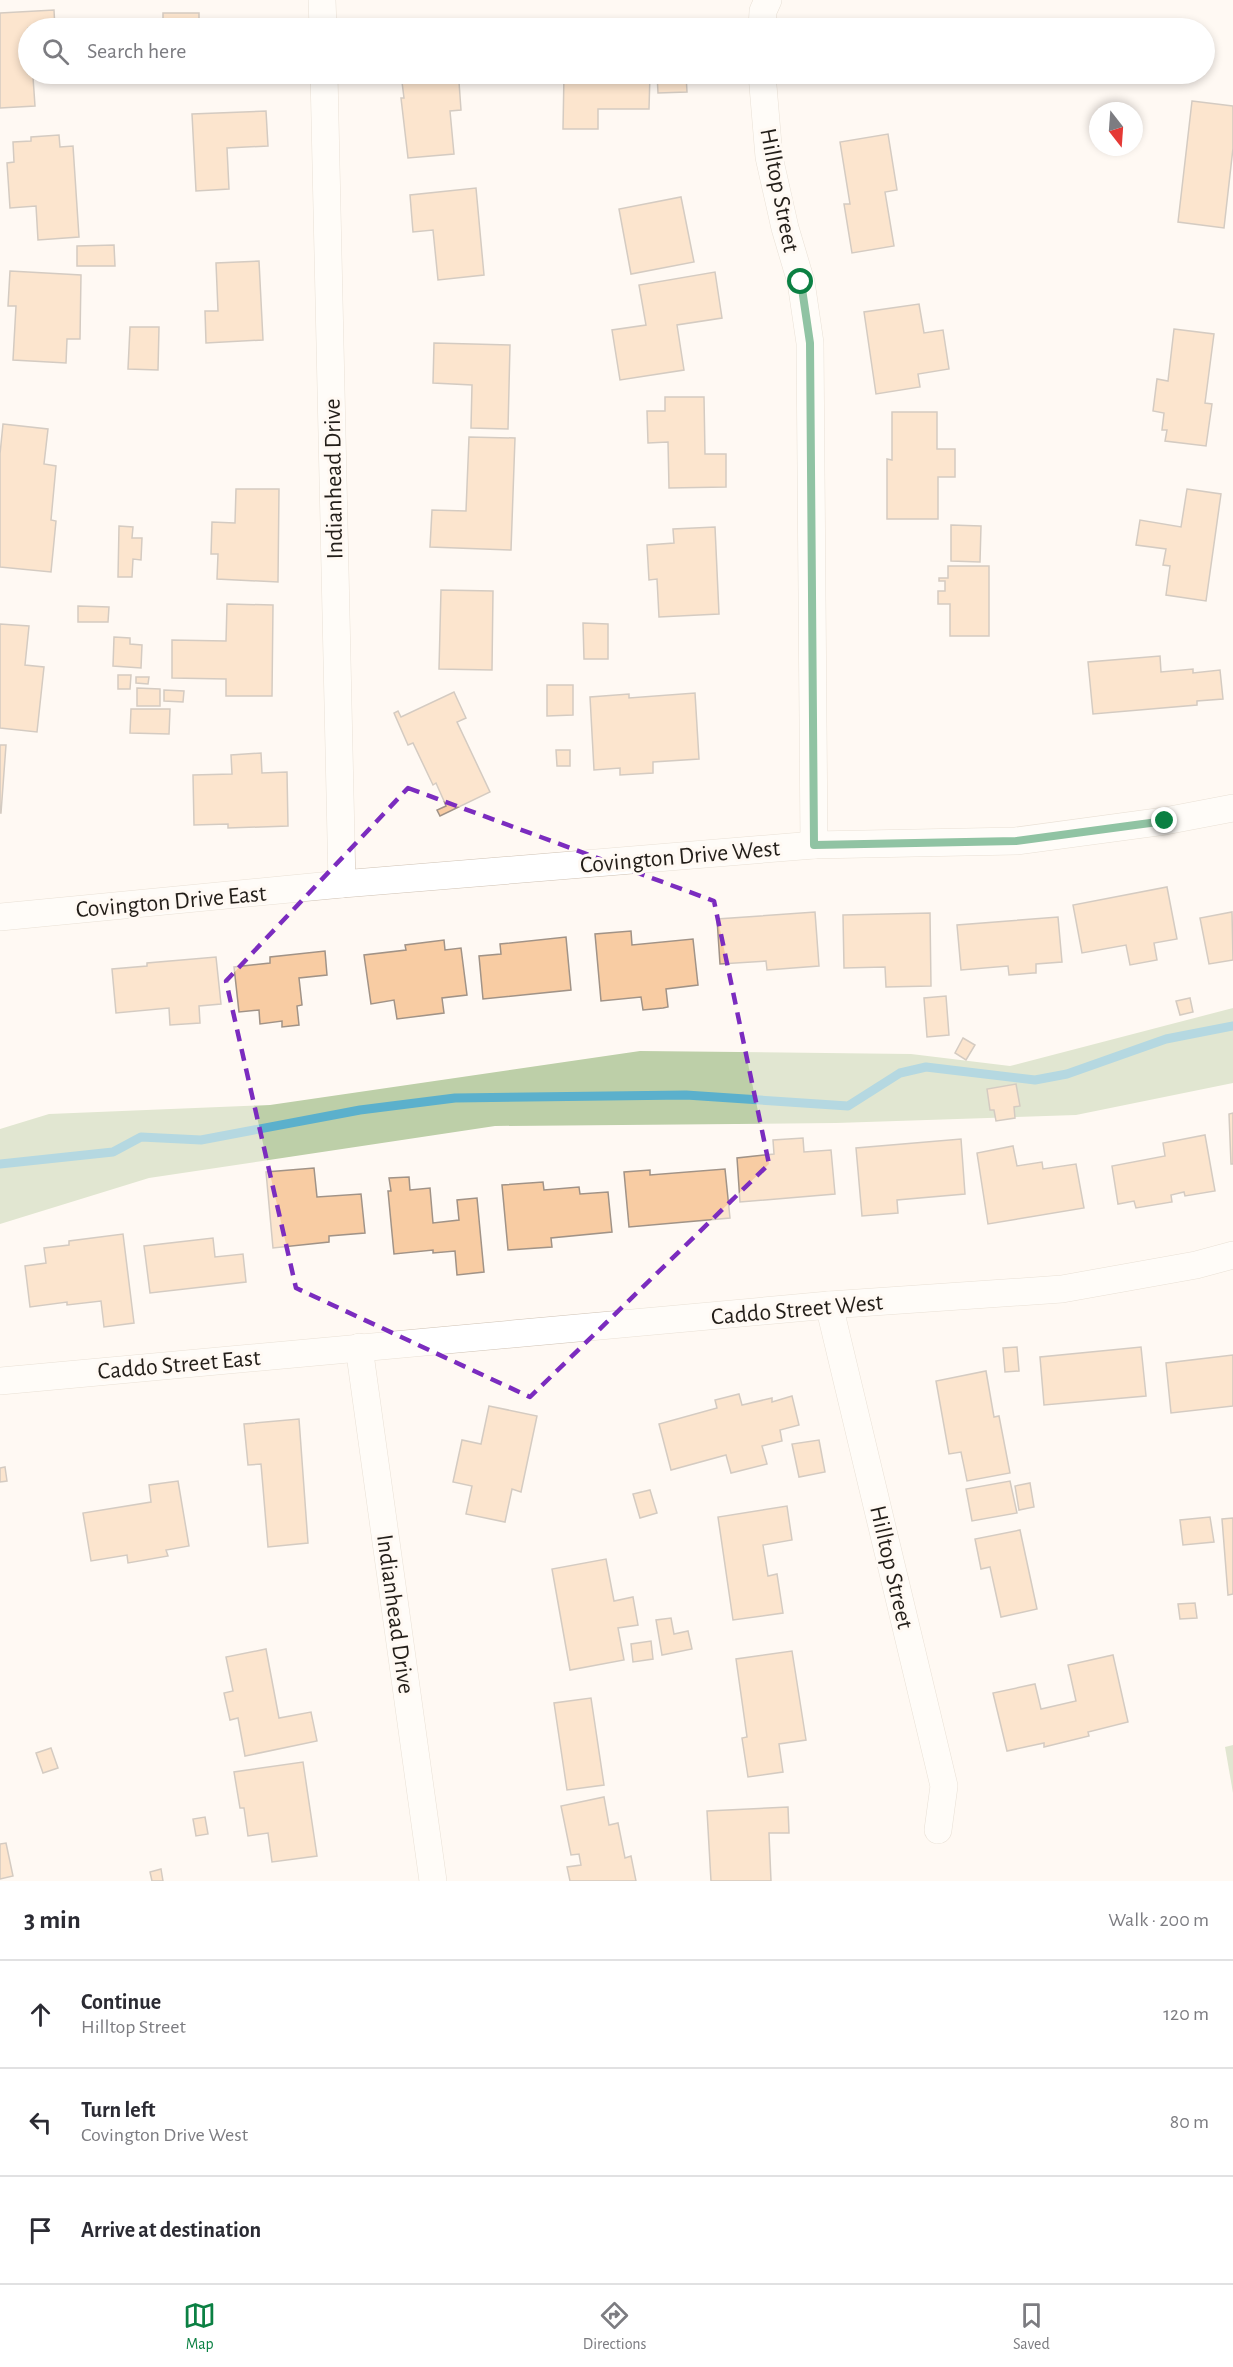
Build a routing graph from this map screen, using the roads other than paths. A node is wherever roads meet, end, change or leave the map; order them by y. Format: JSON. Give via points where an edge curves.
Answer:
{"nodes":[{"id":1,"x":322,"y":0,"type":"edge"},
{"id":2,"x":768,"y":0,"type":"edge"},
{"id":3,"x":323,"y":18,"type":"edge"},
{"id":4,"x":763,"y":18,"type":"edge"},
{"id":5,"x":324,"y":84,"type":"edge"},
{"id":6,"x":763,"y":84,"type":"edge"},
{"id":7,"x":1233,"y":808,"type":"edge"},
{"id":8,"x":814,"y":845,"type":"junction"},
{"id":9,"x":342,"y":884,"type":"junction"},
{"id":10,"x":0,"y":917,"type":"edge"},
{"id":11,"x":1233,"y":1255,"type":"edge"},
{"id":12,"x":829,"y":1305,"type":"junction"},
{"id":13,"x":359,"y":1347,"type":"junction"},
{"id":14,"x":0,"y":1382,"type":"edge"},
{"id":15,"x":938,"y":1830,"type":"dead end"},
{"id":16,"x":433,"y":1881,"type":"edge"}],
"edges":[{"from":1,"to":3,"type":"street"},
{"from":2,"to":4,"type":"street"},
{"from":5,"to":9,"type":"street","name":"Indianhead Drive"},
{"from":6,"to":8,"type":"street","name":"Hilltop Street","via":[[769,157],[801,282],[810,343]]},
{"from":7,"to":8,"type":"street","name":"Covington Drive West","via":[[1016,841]]},
{"from":8,"to":9,"type":"street","name":"Covington Drive West"},
{"from":9,"to":10,"type":"street","name":"Covington Drive East"},
{"from":11,"to":12,"type":"street","name":"Caddo Street West","via":[[1062,1289]]},
{"from":12,"to":13,"type":"street","name":"Caddo Street West"},
{"from":12,"to":15,"type":"street","name":"Hilltop Street","via":[[944,1786]]},
{"from":13,"to":14,"type":"street","name":"Caddo Street East"},
{"from":13,"to":16,"type":"street","name":"Indianhead Drive"}]}
